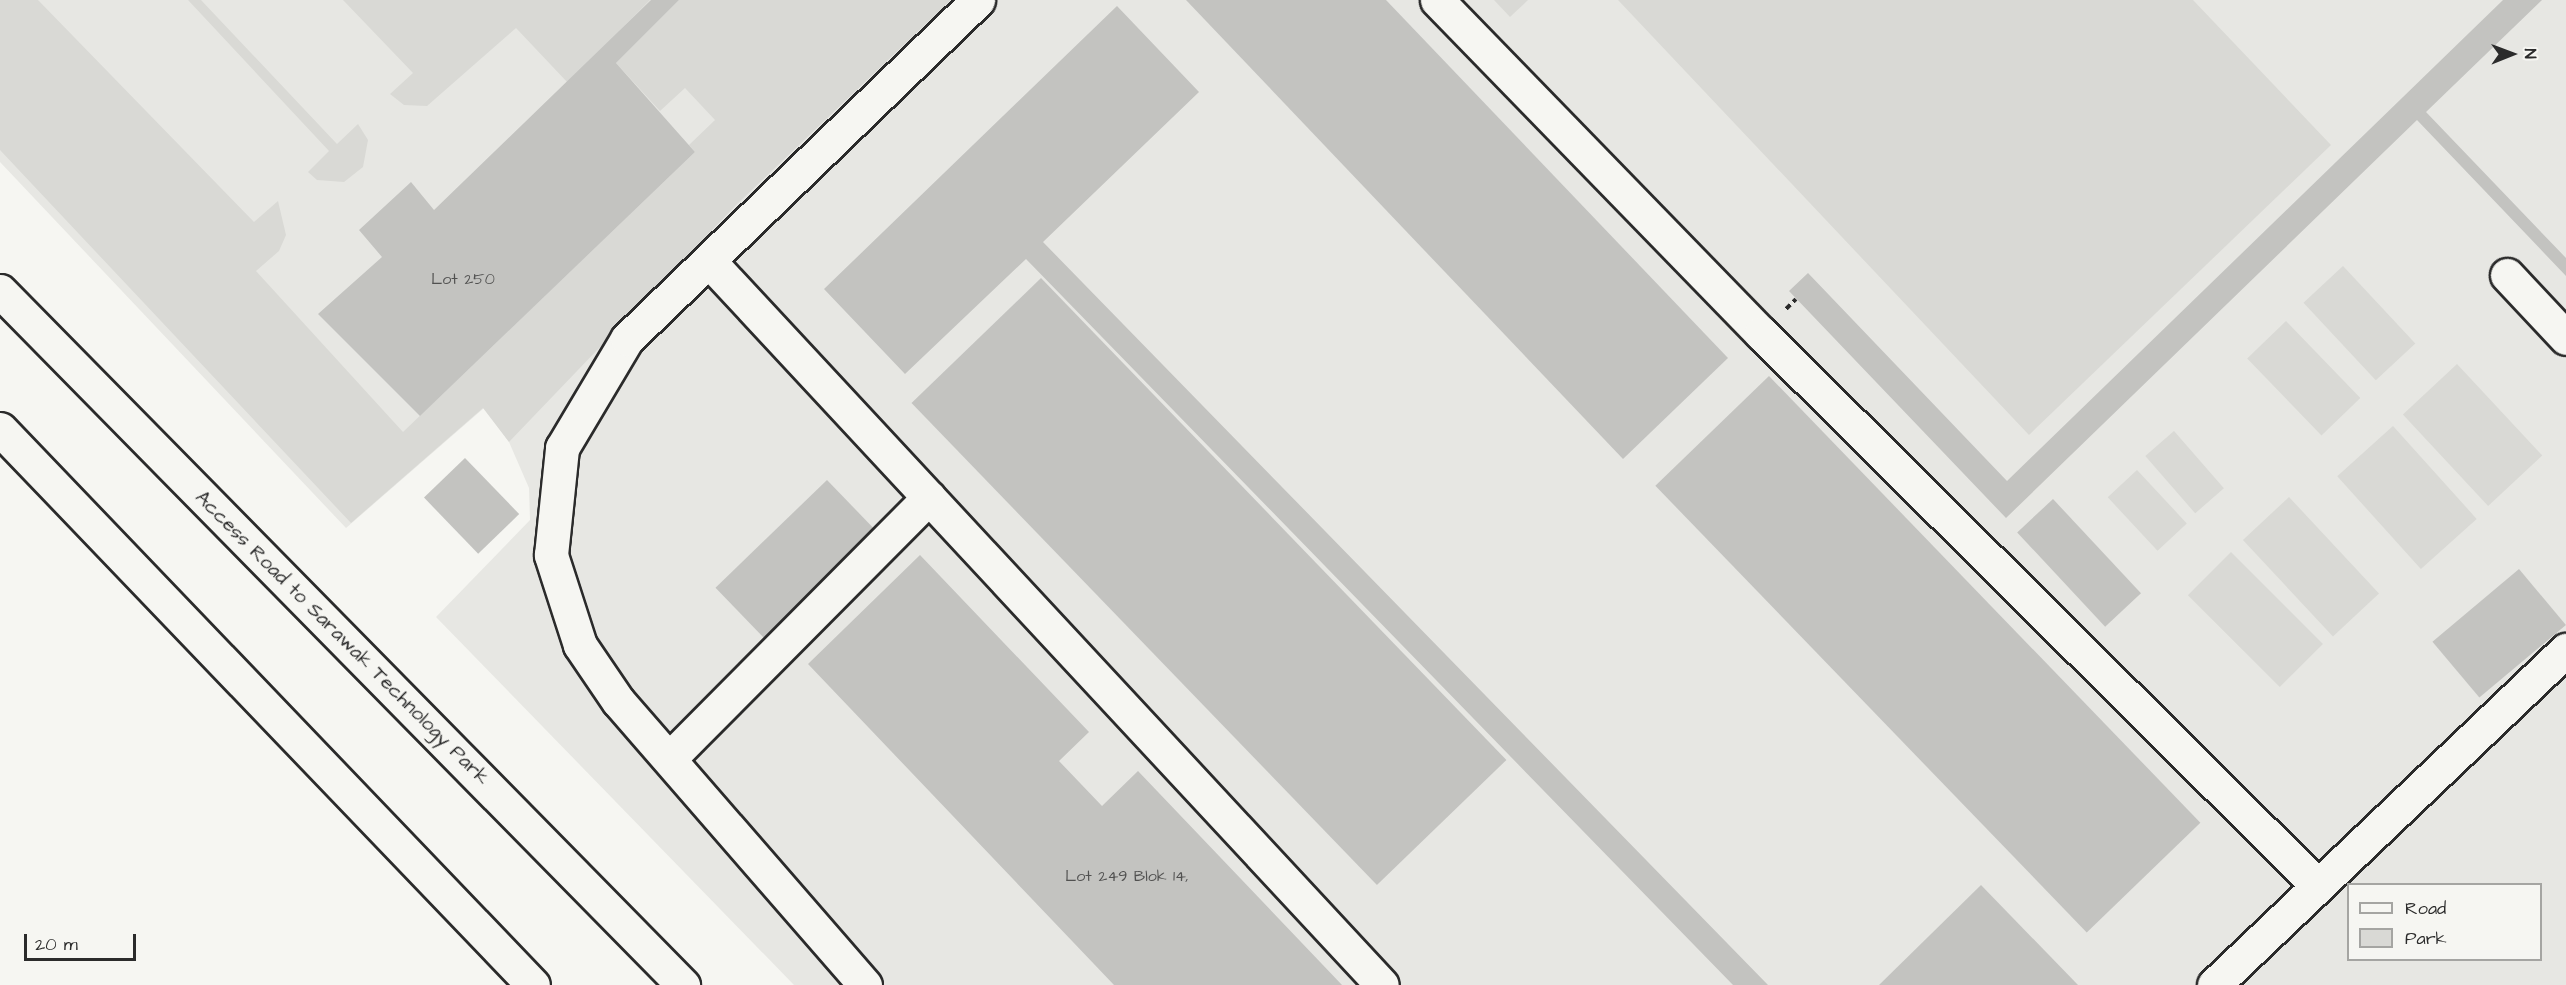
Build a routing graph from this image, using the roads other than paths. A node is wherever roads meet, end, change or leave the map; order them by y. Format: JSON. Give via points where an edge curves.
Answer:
{"nodes":[{"id":1,"x":978,"y":0,"type":"edge"},
{"id":2,"x":1437,"y":0,"type":"edge"},
{"id":3,"x":709,"y":261,"type":"junction"},
{"id":4,"x":2507,"y":275,"type":"dead end"},
{"id":5,"x":0,"y":291,"type":"edge"},
{"id":6,"x":2566,"y":338,"type":"edge"},
{"id":7,"x":0,"y":429,"type":"edge"},
{"id":8,"x":929,"y":497,"type":"junction"},
{"id":9,"x":2566,"y":650,"type":"edge"},
{"id":10,"x":671,"y":758,"type":"junction"},
{"id":11,"x":2318,"y":886,"type":"junction"},
{"id":12,"x":857,"y":983,"type":"edge"},
{"id":13,"x":533,"y":985,"type":"edge"},
{"id":14,"x":683,"y":985,"type":"edge"},
{"id":15,"x":1382,"y":985,"type":"edge"},
{"id":16,"x":2214,"y":985,"type":"edge"}],
"edges":[{"from":1,"to":3,"type":"street"},
{"from":2,"to":11,"type":"street","via":[[1761,333]]},
{"from":3,"to":8,"type":"street"},
{"from":3,"to":10,"type":"street","via":[[627,339],[562,448],[551,555],[579,645],[618,701]]},
{"from":4,"to":6,"type":"street"},
{"from":5,"to":14,"type":"street","name":"Access Road to Sarawak Technology Park"},
{"from":7,"to":13,"type":"street"},
{"from":8,"to":10,"type":"street"},
{"from":8,"to":15,"type":"street"},
{"from":9,"to":11,"type":"street"},
{"from":10,"to":12,"type":"street"},
{"from":11,"to":16,"type":"street"}]}
